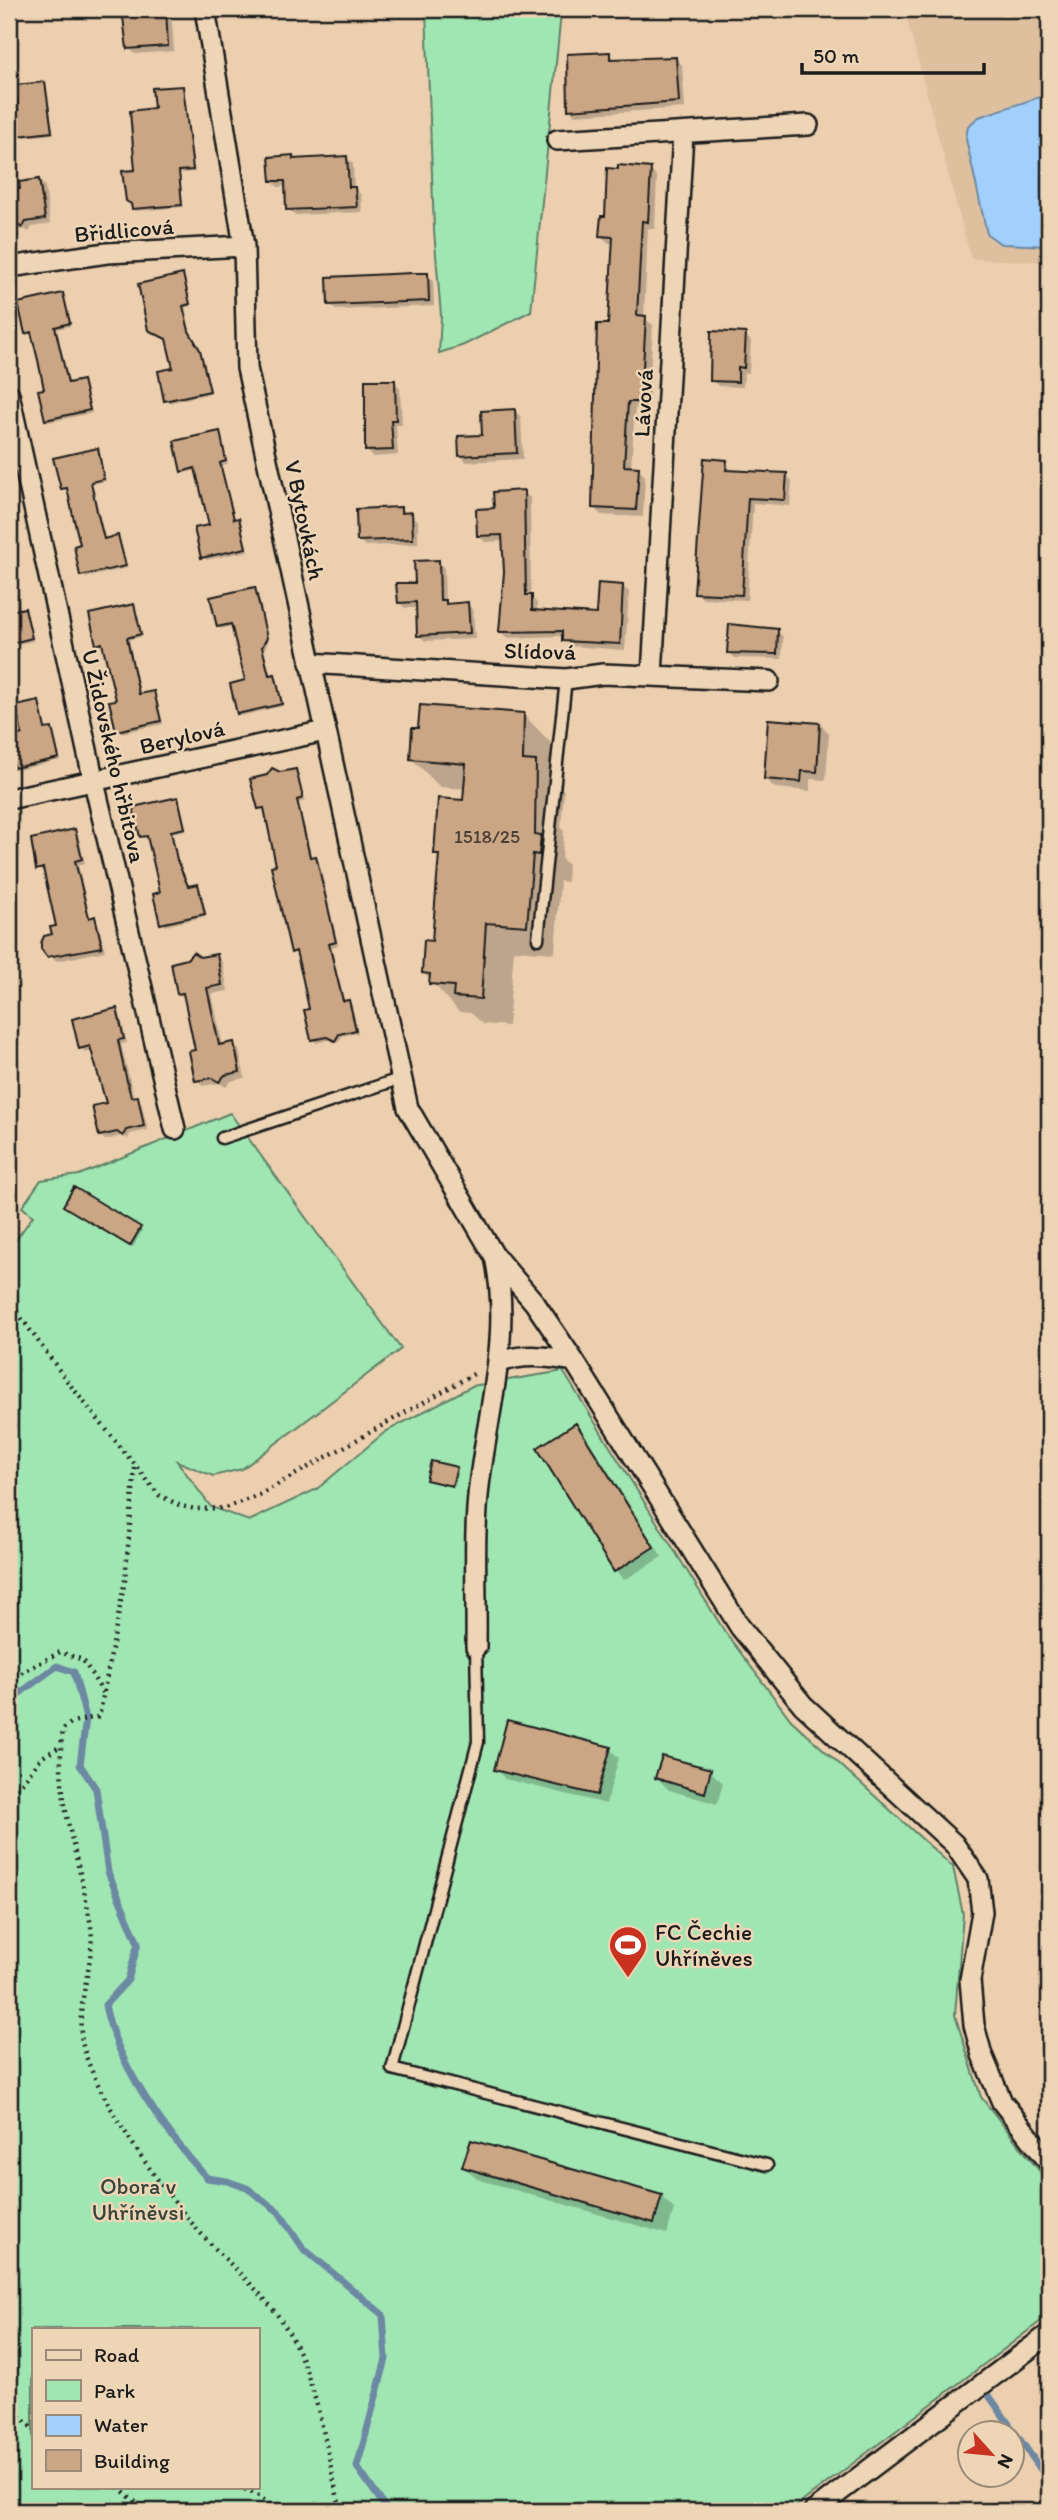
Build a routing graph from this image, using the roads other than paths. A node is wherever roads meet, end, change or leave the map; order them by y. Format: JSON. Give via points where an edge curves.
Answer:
{"nodes":[{"id":1,"x":205,"y":9,"type":"edge"},
{"id":2,"x":808,"y":125,"type":"dead end"},
{"id":3,"x":683,"y":133,"type":"junction"},
{"id":4,"x":557,"y":140,"type":"dead end"},
{"id":5,"x":244,"y":246,"type":"junction"},
{"id":6,"x":9,"y":267,"type":"edge"},
{"id":7,"x":9,"y":394,"type":"edge"},
{"id":8,"x":310,"y":663,"type":"junction"},
{"id":9,"x":652,"y":676,"type":"junction"},
{"id":10,"x":566,"y":679,"type":"junction"},
{"id":11,"x":769,"y":681,"type":"dead end"},
{"id":12,"x":325,"y":731,"type":"junction"},
{"id":13,"x":94,"y":782,"type":"junction"},
{"id":14,"x":9,"y":799,"type":"edge"},
{"id":15,"x":538,"y":939,"type":"dead end"},
{"id":16,"x":402,"y":1079,"type":"junction"},
{"id":17,"x":175,"y":1129,"type":"dead end"},
{"id":18,"x":222,"y":1138,"type":"dead end"},
{"id":19,"x":495,"y":1257,"type":"junction"},
{"id":20,"x":574,"y":1361,"type":"junction"},
{"id":21,"x":500,"y":1362,"type":"junction"},
{"id":22,"x":476,"y":1647,"type":"joint"},
{"id":23,"x":1049,"y":2162,"type":"edge"},
{"id":24,"x":768,"y":2165,"type":"dead end"},
{"id":25,"x":1049,"y":2334,"type":"edge"},
{"id":26,"x":814,"y":2511,"type":"edge"}],
"edges":[{"from":1,"to":5,"type":"street","name":"V Bytovkách"},
{"from":2,"to":3,"type":"street"},
{"from":3,"to":4,"type":"street"},
{"from":3,"to":9,"type":"street","name":"Lávová"},
{"from":5,"to":6,"type":"street","name":"Břidlicová","via":[[107,253]]},
{"from":5,"to":8,"type":"street","name":"V Bytovkách","via":[[247,368]]},
{"from":7,"to":13,"type":"street","name":"U Židovského hřbitova"},
{"from":8,"to":10,"type":"street","name":"Slídová"},
{"from":8,"to":12,"type":"street","name":"V Bytovkách"},
{"from":9,"to":10,"type":"street","name":"Slídová","via":[[603,674]]},
{"from":9,"to":11,"type":"street","name":"Slídová"},
{"from":10,"to":15,"type":"lane"},
{"from":12,"to":13,"type":"street","name":"Berylová"},
{"from":12,"to":16,"type":"street","name":"V Bytovkách"},
{"from":13,"to":14,"type":"street","name":"Berylová"},
{"from":13,"to":17,"type":"street","name":"U Židovského hřbitova"},
{"from":16,"to":18,"type":"lane"},
{"from":16,"to":19,"type":"street","name":"V Bytovkách","via":[[413,1117]]},
{"from":19,"to":20,"type":"street","via":[[534,1301]]},
{"from":19,"to":21,"type":"street","via":[[500,1281]]},
{"from":20,"to":21,"type":"street","via":[[546,1356]]},
{"from":20,"to":23,"type":"street","via":[[740,1627],[803,1704],[954,1844],[978,1878],[982,1912],[970,1980],[974,2025],[1002,2102]]},
{"from":21,"to":22,"type":"street","via":[[478,1490]]},
{"from":22,"to":24,"type":"lane","via":[[478,1742],[392,2069]]},
{"from":25,"to":26,"type":"street"}]}
